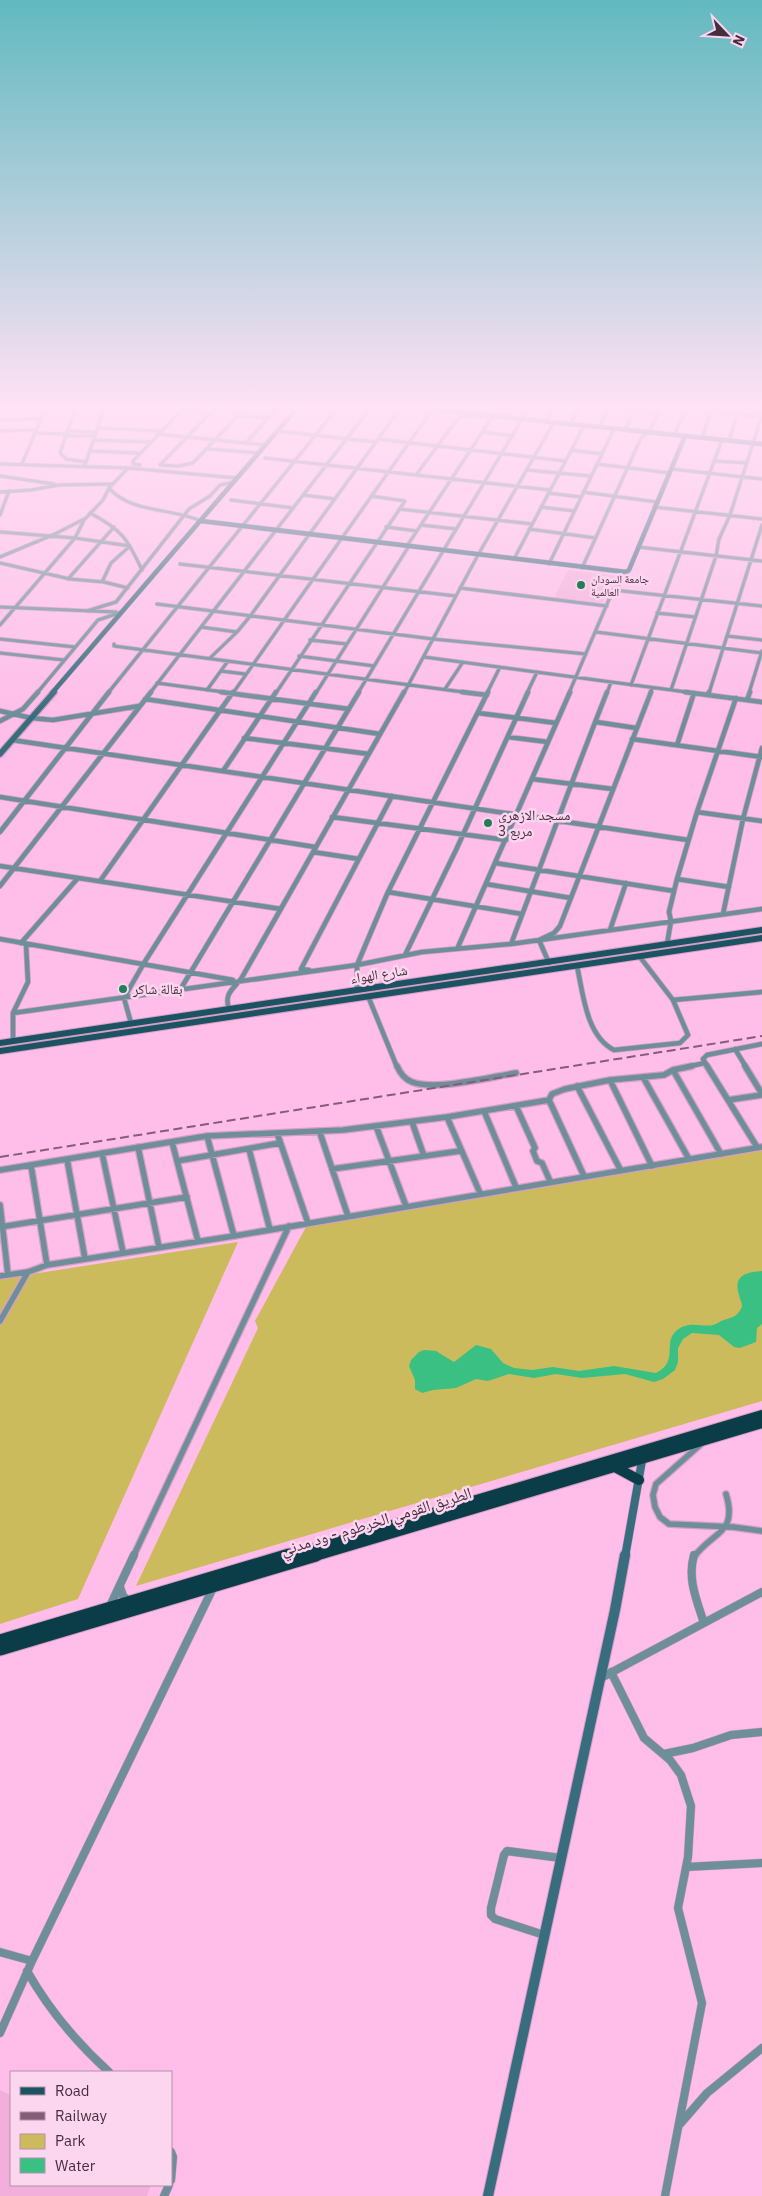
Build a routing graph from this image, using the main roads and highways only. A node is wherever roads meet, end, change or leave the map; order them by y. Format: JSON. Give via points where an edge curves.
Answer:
{"nodes":[{"id":1,"x":762,"y":930,"type":"edge"},
{"id":2,"x":762,"y":938,"type":"edge"},
{"id":3,"x":550,"y":966,"type":"junction"},
{"id":4,"x":0,"y":1043,"type":"edge"},
{"id":5,"x":0,"y":1050,"type":"edge"},
{"id":6,"x":762,"y":1415,"type":"edge"},
{"id":7,"x":762,"y":1423,"type":"edge"},
{"id":8,"x":643,"y":1454,"type":"junction"},
{"id":9,"x":615,"y":1467,"type":"junction"},
{"id":10,"x":639,"y":1480,"type":"road end"},
{"id":11,"x":0,"y":1641,"type":"edge"},
{"id":12,"x":0,"y":1649,"type":"edge"}],
"edges":[{"from":1,"to":3,"type":"main road","name":"شارع الهواء"},
{"from":2,"to":3,"type":"main road","name":"شارع الهواء","via":[[577,966]]},
{"from":3,"to":4,"type":"main road","name":"شارع الهواء","via":[[357,990]]},
{"from":3,"to":5,"type":"main road","name":"شارع الهواء"},
{"from":6,"to":8,"type":"highway","name":"الطريق القومي الخرطوم - ود مدني"},
{"from":7,"to":8,"type":"highway","name":"الطريق القومي الخرطوم - ود مدني"},
{"from":8,"to":9,"type":"highway","name":"الطريق القومي الخرطوم - ود مدني"},
{"from":8,"to":11,"type":"highway","name":"الطريق القومي الخرطوم - ود مدني"},
{"from":9,"to":10,"type":"highway"},
{"from":9,"to":12,"type":"highway","name":"الطريق القومي الخرطوم - ود مدني"}]}
